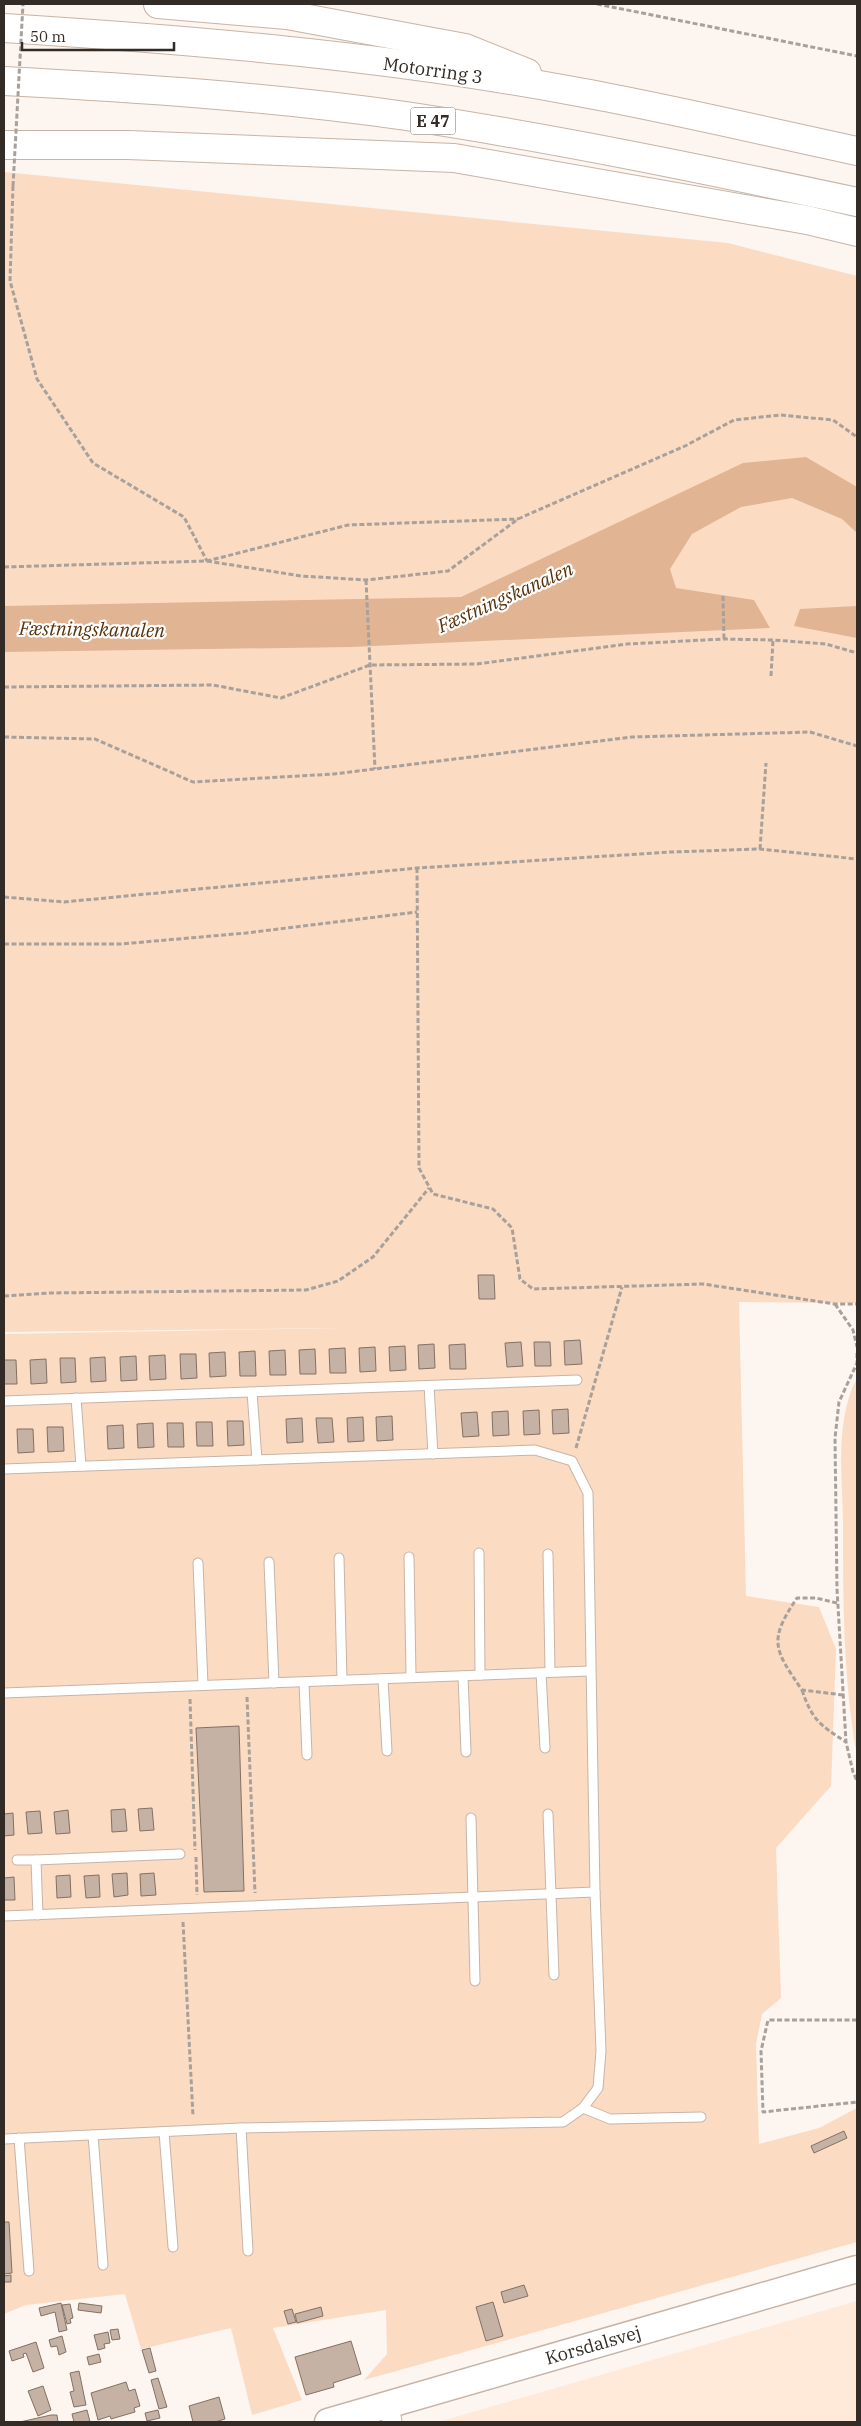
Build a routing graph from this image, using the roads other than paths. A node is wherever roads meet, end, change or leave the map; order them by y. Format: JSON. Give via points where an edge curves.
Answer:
{"nodes":[{"id":1,"x":158,"y":4,"type":"edge"},
{"id":2,"x":4,"y":28,"type":"edge"},
{"id":3,"x":4,"y":81,"type":"edge"},
{"id":4,"x":572,"y":91,"type":"junction"},
{"id":5,"x":4,"y":146,"type":"edge"},
{"id":6,"x":857,"y":151,"type":"edge"},
{"id":7,"x":857,"y":202,"type":"edge"},
{"id":8,"x":857,"y":232,"type":"edge"},
{"id":9,"x":578,"y":1380,"type":"dead end"},
{"id":10,"x":429,"y":1386,"type":"junction"},
{"id":11,"x":252,"y":1392,"type":"junction"},
{"id":12,"x":76,"y":1398,"type":"junction"},
{"id":13,"x":4,"y":1401,"type":"edge"},
{"id":14,"x":433,"y":1454,"type":"junction"},
{"id":15,"x":258,"y":1460,"type":"junction"},
{"id":16,"x":81,"y":1466,"type":"junction"},
{"id":17,"x":4,"y":1469,"type":"edge"},
{"id":18,"x":479,"y":1553,"type":"dead end"},
{"id":19,"x":548,"y":1554,"type":"dead end"},
{"id":20,"x":409,"y":1557,"type":"dead end"},
{"id":21,"x":339,"y":1558,"type":"dead end"},
{"id":22,"x":269,"y":1562,"type":"dead end"},
{"id":23,"x":198,"y":1563,"type":"dead end"},
{"id":24,"x":590,"y":1671,"type":"junction"},
{"id":25,"x":545,"y":1672,"type":"junction"},
{"id":26,"x":480,"y":1675,"type":"junction"},
{"id":27,"x":463,"y":1676,"type":"junction"},
{"id":28,"x":383,"y":1678,"type":"junction"},
{"id":29,"x":411,"y":1678,"type":"junction"},
{"id":30,"x":342,"y":1680,"type":"junction"},
{"id":31,"x":274,"y":1682,"type":"junction"},
{"id":32,"x":304,"y":1682,"type":"junction"},
{"id":33,"x":203,"y":1685,"type":"junction"},
{"id":34,"x":4,"y":1693,"type":"edge"},
{"id":35,"x":545,"y":1748,"type":"dead end"},
{"id":36,"x":387,"y":1751,"type":"dead end"},
{"id":37,"x":466,"y":1752,"type":"dead end"},
{"id":38,"x":307,"y":1755,"type":"dead end"},
{"id":39,"x":548,"y":1814,"type":"dead end"},
{"id":40,"x":471,"y":1818,"type":"dead end"},
{"id":41,"x":180,"y":1854,"type":"dead end"},
{"id":42,"x":17,"y":1860,"type":"dead end"},
{"id":43,"x":36,"y":1860,"type":"junction"},
{"id":44,"x":594,"y":1892,"type":"junction"},
{"id":45,"x":552,"y":1894,"type":"junction"},
{"id":46,"x":472,"y":1897,"type":"junction"},
{"id":47,"x":38,"y":1915,"type":"junction"},
{"id":48,"x":4,"y":1916,"type":"edge"},
{"id":49,"x":554,"y":1975,"type":"dead end"},
{"id":50,"x":475,"y":1980,"type":"dead end"},
{"id":51,"x":583,"y":2108,"type":"junction"},
{"id":52,"x":701,"y":2117,"type":"dead end"},
{"id":53,"x":241,"y":2128,"type":"junction"},
{"id":54,"x":164,"y":2132,"type":"junction"},
{"id":55,"x":92,"y":2135,"type":"junction"},
{"id":56,"x":19,"y":2138,"type":"junction"},
{"id":57,"x":4,"y":2139,"type":"edge"},
{"id":58,"x":173,"y":2247,"type":"dead end"},
{"id":59,"x":248,"y":2251,"type":"dead end"},
{"id":60,"x":103,"y":2265,"type":"dead end"},
{"id":61,"x":857,"y":2269,"type":"edge"},
{"id":62,"x":28,"y":2271,"type":"dead end"},
{"id":63,"x":390,"y":2413,"type":"edge"},
{"id":64,"x":328,"y":2422,"type":"edge"}],
"edges":[{"from":1,"to":4,"type":"highway","via":[[287,15],[465,48]]},
{"from":2,"to":4,"type":"highway","name":"Motorring 3","via":[[249,46]]},
{"from":3,"to":7,"type":"highway","number":"E 47","via":[[144,88],[403,116],[562,141]]},
{"from":4,"to":6,"type":"highway","name":"Motorring 3"},
{"from":5,"to":8,"type":"highway","via":[[138,145],[454,158],[807,220]]},
{"from":9,"to":10,"type":"lane"},
{"from":10,"to":11,"type":"lane"},
{"from":10,"to":14,"type":"lane"},
{"from":11,"to":12,"type":"lane"},
{"from":11,"to":15,"type":"lane"},
{"from":12,"to":13,"type":"lane"},
{"from":12,"to":16,"type":"lane"},
{"from":14,"to":15,"type":"lane"},
{"from":14,"to":24,"type":"lane","via":[[535,1450],[572,1461],[588,1493]]},
{"from":15,"to":16,"type":"lane"},
{"from":16,"to":17,"type":"lane"},
{"from":18,"to":26,"type":"lane"},
{"from":19,"to":25,"type":"lane"},
{"from":20,"to":29,"type":"lane"},
{"from":21,"to":30,"type":"lane"},
{"from":22,"to":31,"type":"lane"},
{"from":23,"to":33,"type":"lane"},
{"from":24,"to":25,"type":"lane"},
{"from":24,"to":44,"type":"lane"},
{"from":25,"to":26,"type":"lane"},
{"from":25,"to":35,"type":"lane"},
{"from":26,"to":27,"type":"lane"},
{"from":27,"to":29,"type":"lane"},
{"from":27,"to":37,"type":"lane"},
{"from":28,"to":29,"type":"lane"},
{"from":28,"to":30,"type":"lane"},
{"from":28,"to":36,"type":"lane"},
{"from":30,"to":32,"type":"lane"},
{"from":31,"to":32,"type":"lane"},
{"from":31,"to":33,"type":"lane"},
{"from":32,"to":38,"type":"lane"},
{"from":33,"to":34,"type":"lane"},
{"from":39,"to":45,"type":"lane"},
{"from":40,"to":46,"type":"lane"},
{"from":41,"to":43,"type":"lane"},
{"from":42,"to":43,"type":"lane"},
{"from":43,"to":47,"type":"lane"},
{"from":44,"to":45,"type":"lane"},
{"from":44,"to":51,"type":"lane","via":[[601,2051],[598,2088]]},
{"from":45,"to":46,"type":"lane"},
{"from":45,"to":49,"type":"lane"},
{"from":46,"to":47,"type":"lane"},
{"from":46,"to":50,"type":"lane"},
{"from":47,"to":48,"type":"lane"},
{"from":51,"to":52,"type":"lane","via":[[610,2119]]},
{"from":51,"to":53,"type":"lane","via":[[563,2122]]},
{"from":53,"to":54,"type":"lane"},
{"from":53,"to":59,"type":"lane"},
{"from":54,"to":55,"type":"lane"},
{"from":54,"to":58,"type":"lane"},
{"from":55,"to":56,"type":"lane"},
{"from":55,"to":60,"type":"lane"},
{"from":56,"to":57,"type":"lane"},
{"from":56,"to":62,"type":"lane"},
{"from":61,"to":63,"type":"street","name":"Korsdalsvej"},
{"from":63,"to":64,"type":"street","name":"Korsdalsvej"}]}
